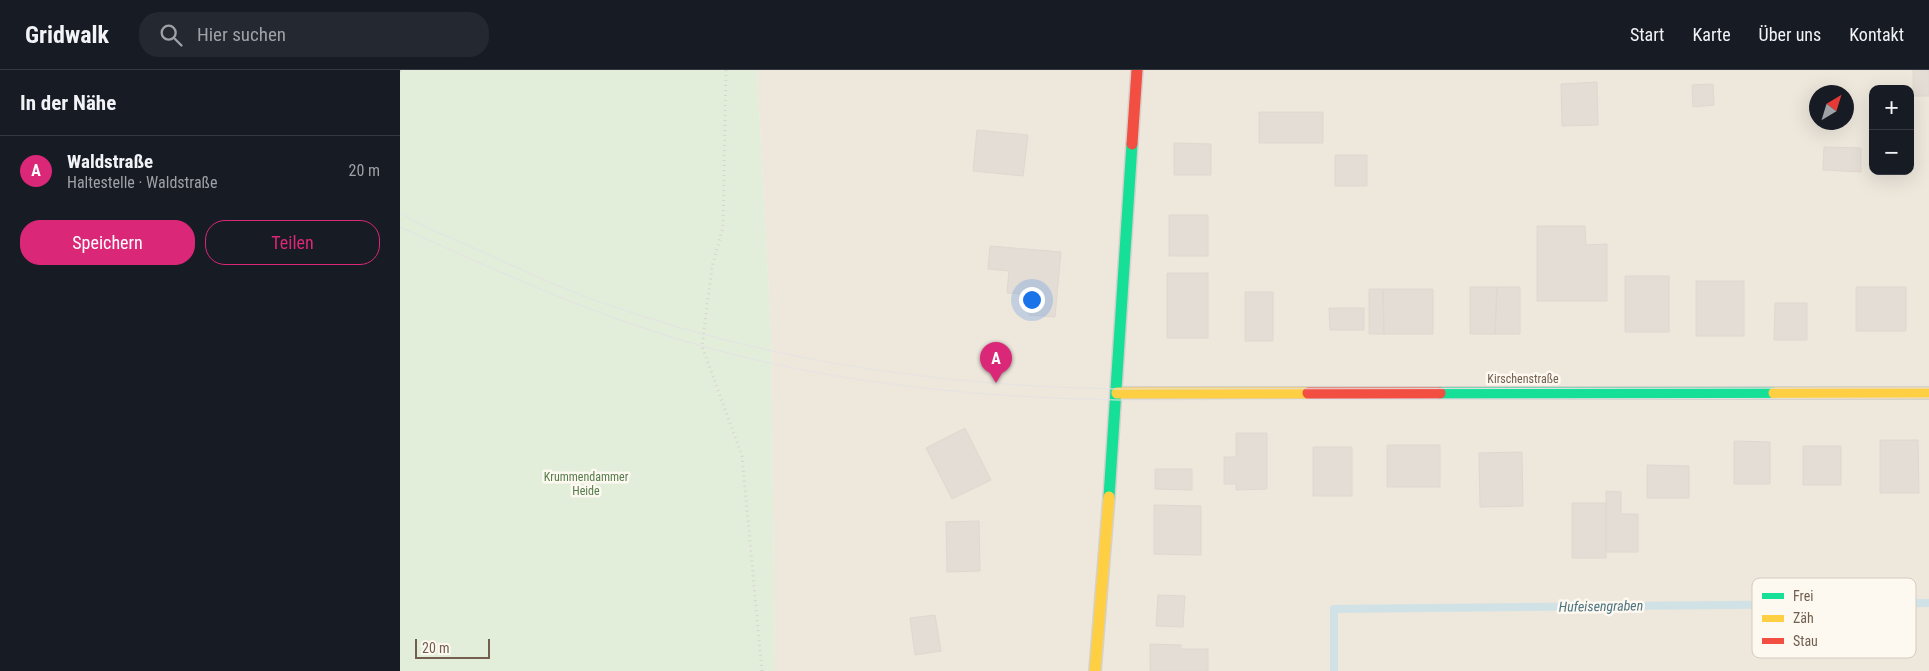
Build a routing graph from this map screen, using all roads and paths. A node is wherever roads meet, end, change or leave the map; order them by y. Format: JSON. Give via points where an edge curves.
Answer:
{"nodes":[{"id":1,"x":726,"y":70,"type":"edge"},
{"id":2,"x":1136,"y":70,"type":"edge"},
{"id":3,"x":1117,"y":393,"type":"junction"},
{"id":4,"x":1929,"y":393,"type":"edge"},
{"id":5,"x":762,"y":671,"type":"edge"},
{"id":6,"x":1095,"y":671,"type":"edge"}],
"edges":[{"from":1,"to":5,"type":"path","via":[[723,227],[712,267],[702,346],[742,456]]},
{"from":2,"to":3,"type":"street"},
{"from":3,"to":4,"type":"street","name":"Kirschenstraße"},
{"from":3,"to":6,"type":"street"}]}
